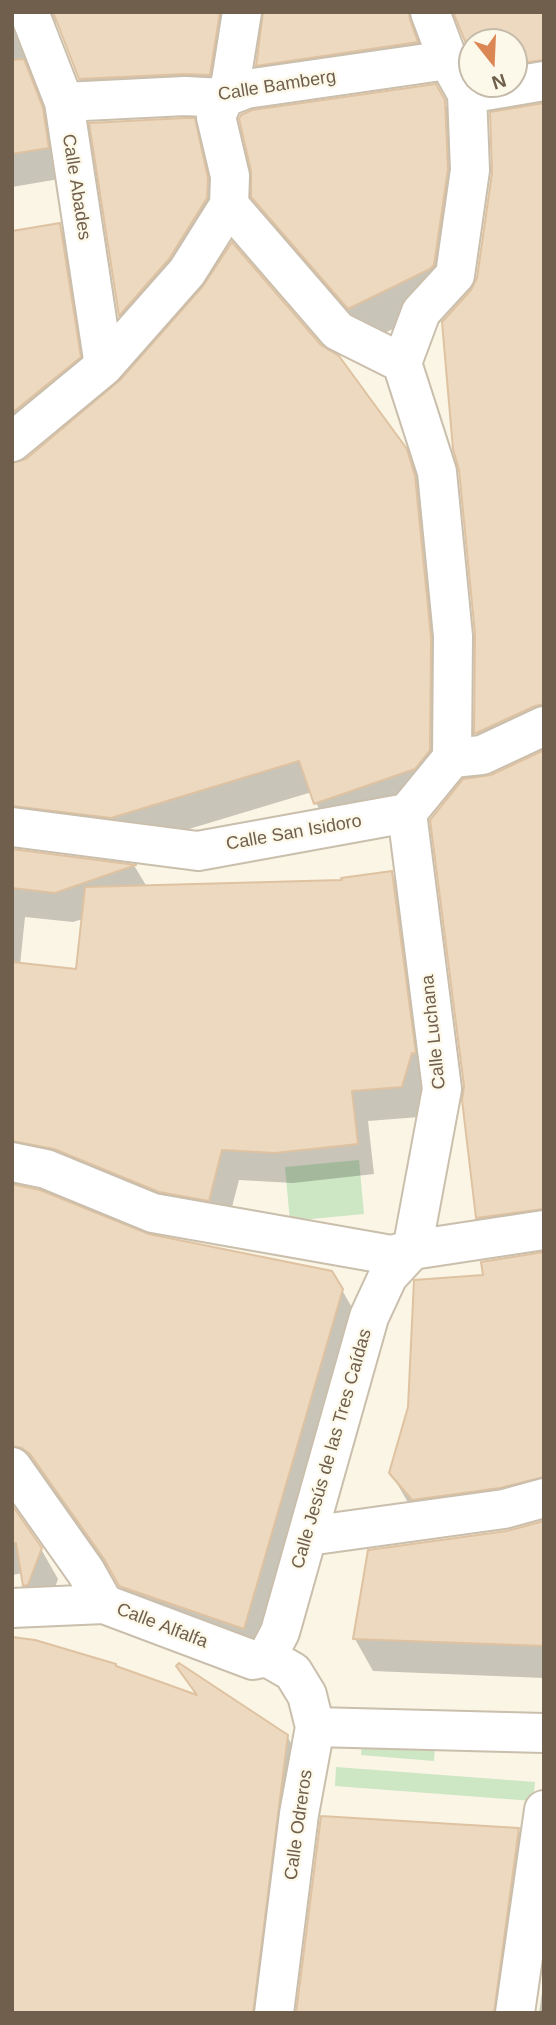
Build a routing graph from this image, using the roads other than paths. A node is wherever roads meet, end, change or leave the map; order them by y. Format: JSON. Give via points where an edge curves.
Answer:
{"nodes":[{"id":1,"x":29,"y":12,"type":"edge"},
{"id":2,"x":242,"y":12,"type":"edge"},
{"id":3,"x":430,"y":12,"type":"edge"},
{"id":4,"x":28,"y":49,"type":"edge"},
{"id":5,"x":448,"y":60,"type":"junction"},
{"id":6,"x":458,"y":78,"type":"edge"},
{"id":7,"x":223,"y":98,"type":"junction"},
{"id":8,"x":467,"y":98,"type":"edge"},
{"id":9,"x":64,"y":102,"type":"junction"},
{"id":10,"x":229,"y":205,"type":"junction"},
{"id":11,"x":402,"y":363,"type":"junction"},
{"id":12,"x":103,"y":366,"type":"junction"},
{"id":13,"x":12,"y":442,"type":"edge"},
{"id":14,"x":544,"y":726,"type":"edge"},
{"id":15,"x":452,"y":758,"type":"junction"},
{"id":16,"x":407,"y":813,"type":"junction"},
{"id":17,"x":12,"y":827,"type":"edge"},
{"id":18,"x":12,"y":1162,"type":"edge"},
{"id":19,"x":544,"y":1230,"type":"edge"},
{"id":20,"x":412,"y":1250,"type":"junction"},
{"id":21,"x":12,"y":1466,"type":"edge"},
{"id":22,"x":544,"y":1498,"type":"edge"},
{"id":23,"x":308,"y":1536,"type":"junction"},
{"id":24,"x":104,"y":1604,"type":"junction"},
{"id":25,"x":12,"y":1608,"type":"edge"},
{"id":26,"x":268,"y":1657,"type":"junction"},
{"id":27,"x":315,"y":1727,"type":"junction"},
{"id":28,"x":544,"y":1733,"type":"edge"},
{"id":29,"x":544,"y":1810,"type":"edge"},
{"id":30,"x":274,"y":2013,"type":"edge"},
{"id":31,"x":515,"y":2013,"type":"edge"}],
"edges":[{"from":1,"to":4,"type":"street","name":"Calle Abades"},
{"from":2,"to":7,"type":"street","via":[[231,81]]},
{"from":3,"to":5,"type":"street"},
{"from":4,"to":9,"type":"street","name":"Calle Abades"},
{"from":5,"to":6,"type":"street"},
{"from":5,"to":7,"type":"street","name":"Calle Bamberg","via":[[246,89]]},
{"from":7,"to":9,"type":"street","name":"Calle Bamberg"},
{"from":7,"to":10,"type":"street","via":[[216,117],[230,176]]},
{"from":8,"to":11,"type":"street","via":[[470,170],[455,275],[421,312]]},
{"from":9,"to":12,"type":"street","name":"Calle Abades"},
{"from":10,"to":11,"type":"street","via":[[338,331]]},
{"from":10,"to":12,"type":"street","via":[[187,272]]},
{"from":11,"to":15,"type":"street","via":[[437,472],[453,636]]},
{"from":12,"to":13,"type":"street"},
{"from":14,"to":15,"type":"street","via":[[482,755]]},
{"from":15,"to":16,"type":"street"},
{"from":16,"to":17,"type":"street","name":"Calle San Isidoro","via":[[198,851]]},
{"from":16,"to":20,"type":"street","name":"Calle Luchana","via":[[442,1089]]},
{"from":18,"to":20,"type":"street","via":[[46,1169],[153,1213],[391,1255]]},
{"from":19,"to":20,"type":"street"},
{"from":20,"to":23,"type":"street","name":"Calle Jesús de las Tres Caídas","via":[[388,1276],[369,1317]]},
{"from":21,"to":24,"type":"street"},
{"from":22,"to":23,"type":"street","via":[[504,1509]]},
{"from":23,"to":26,"type":"street","name":"Calle Jesús de las Tres Caídas","via":[[280,1632]]},
{"from":24,"to":25,"type":"street","name":"Calle Alfalfa"},
{"from":24,"to":26,"type":"street","name":"Calle Alfalfa","via":[[253,1660]]},
{"from":26,"to":27,"type":"street","name":"Calle Odreros","via":[[293,1672],[307,1695]]},
{"from":27,"to":28,"type":"street"},
{"from":27,"to":30,"type":"street","name":"Calle Odreros"},
{"from":29,"to":31,"type":"street"}]}
